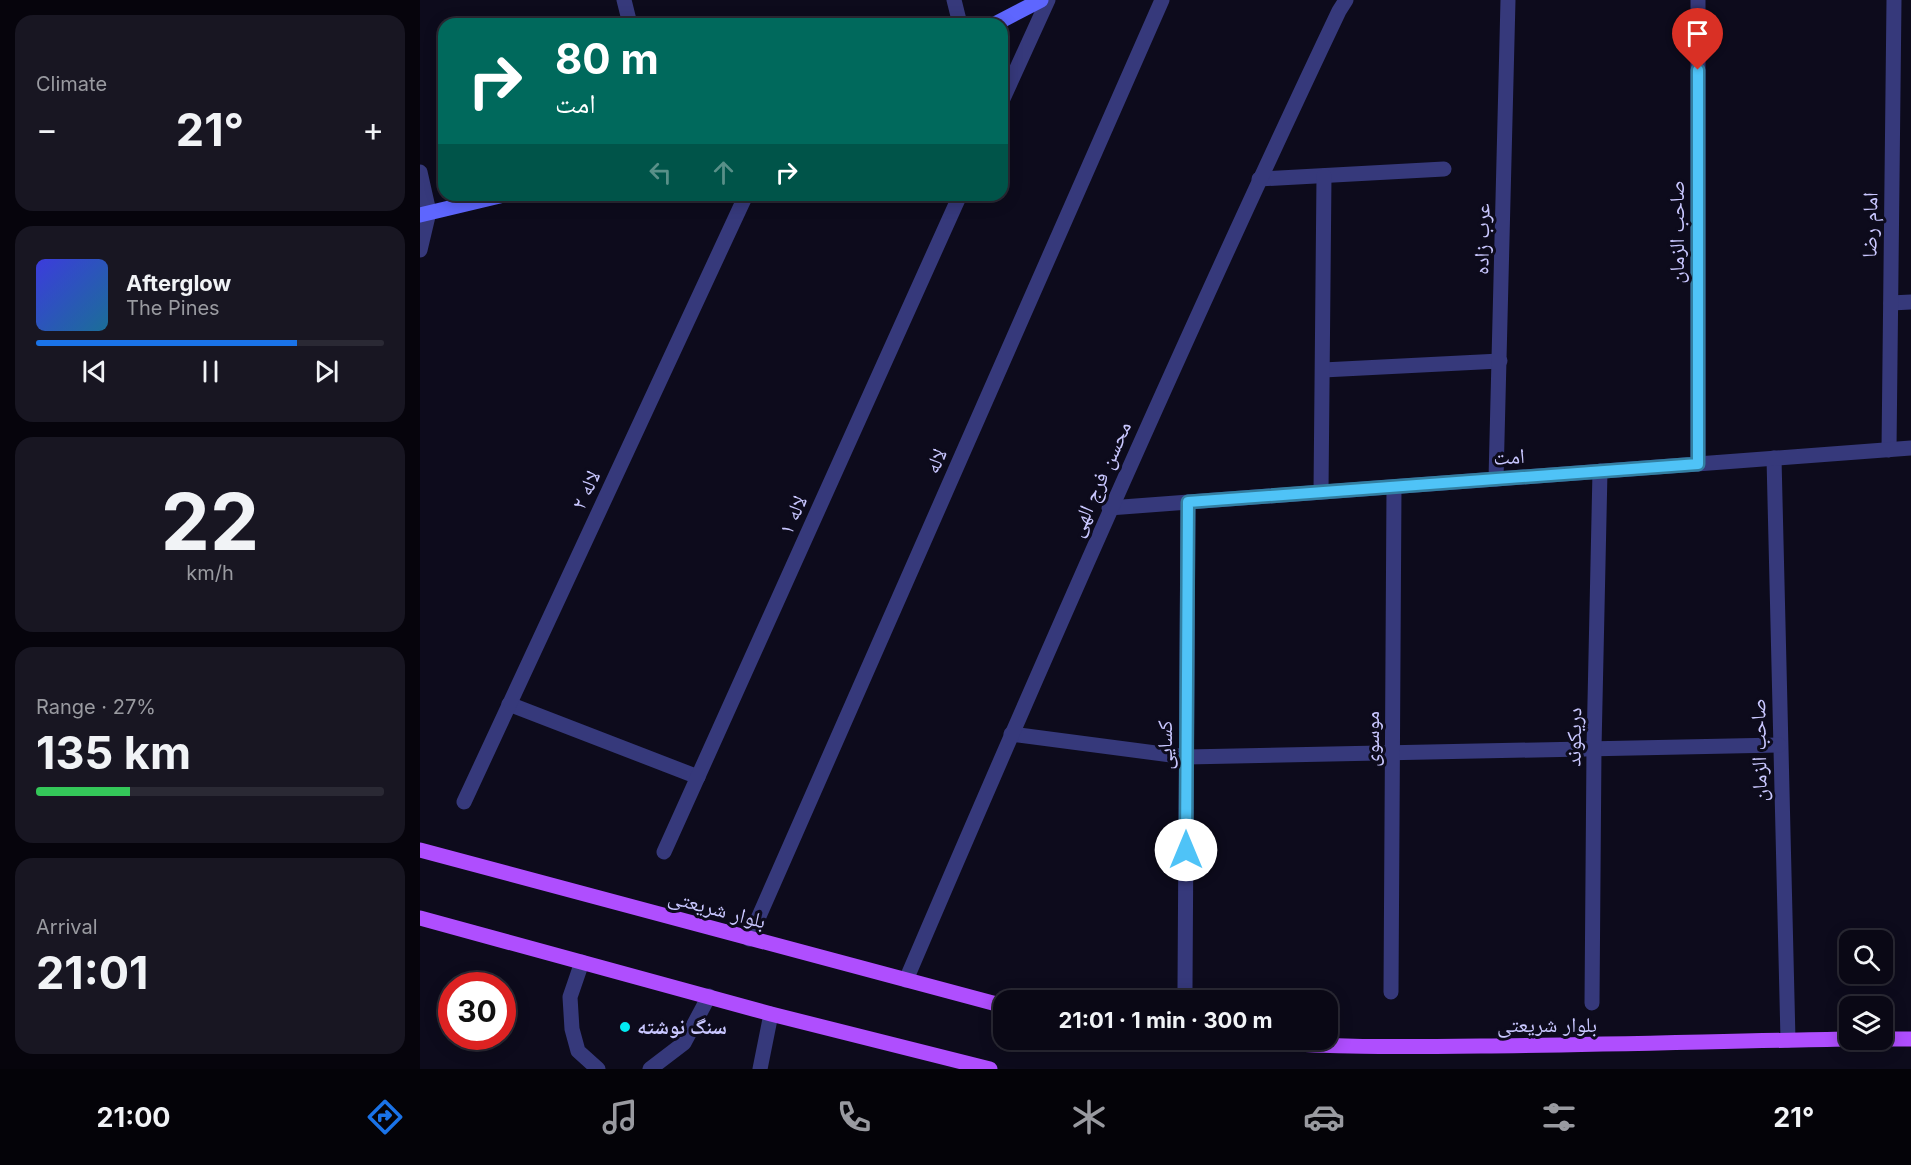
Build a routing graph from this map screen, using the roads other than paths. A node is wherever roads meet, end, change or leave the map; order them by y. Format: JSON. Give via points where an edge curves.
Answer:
{"nodes":[{"id":1,"x":624,"y":0,"type":"edge"},
{"id":2,"x":954,"y":0,"type":"edge"},
{"id":3,"x":1041,"y":0,"type":"edge"},
{"id":4,"x":1048,"y":0,"type":"edge"},
{"id":5,"x":1162,"y":0,"type":"edge"},
{"id":6,"x":1346,"y":0,"type":"edge"},
{"id":7,"x":1508,"y":0,"type":"edge"},
{"id":8,"x":1698,"y":0,"type":"edge"},
{"id":9,"x":1894,"y":0,"type":"edge"},
{"id":10,"x":628,"y":18,"type":"edge"},
{"id":11,"x":958,"y":18,"type":"edge"},
{"id":12,"x":1006,"y":18,"type":"edge"},
{"id":13,"x":1008,"y":88,"type":"edge"},
{"id":14,"x":1444,"y":169,"type":"dead end"},
{"id":15,"x":420,"y":172,"type":"edge"},
{"id":16,"x":1324,"y":176,"type":"junction"},
{"id":17,"x":1258,"y":179,"type":"junction"},
{"id":18,"x":479,"y":201,"type":"edge"},
{"id":19,"x":743,"y":201,"type":"edge"},
{"id":20,"x":957,"y":201,"type":"edge"},
{"id":21,"x":425,"y":214,"type":"edge"},
{"id":22,"x":420,"y":250,"type":"edge"},
{"id":23,"x":1911,"y":302,"type":"edge"},
{"id":24,"x":1891,"y":303,"type":"junction"},
{"id":25,"x":1500,"y":362,"type":"junction"},
{"id":26,"x":1323,"y":370,"type":"junction"},
{"id":27,"x":1911,"y":448,"type":"edge"},
{"id":28,"x":1889,"y":450,"type":"junction"},
{"id":29,"x":1773,"y":458,"type":"junction"},
{"id":30,"x":1698,"y":464,"type":"junction"},
{"id":31,"x":1600,"y":471,"type":"junction"},
{"id":32,"x":1496,"y":479,"type":"junction"},
{"id":33,"x":1395,"y":487,"type":"junction"},
{"id":34,"x":1321,"y":492,"type":"junction"},
{"id":35,"x":1188,"y":502,"type":"junction"},
{"id":36,"x":1109,"y":508,"type":"junction"},
{"id":37,"x":509,"y":704,"type":"junction"},
{"id":38,"x":1011,"y":734,"type":"junction"},
{"id":39,"x":1779,"y":745,"type":"junction"},
{"id":40,"x":1594,"y":748,"type":"junction"},
{"id":41,"x":1393,"y":753,"type":"junction"},
{"id":42,"x":1186,"y":757,"type":"junction"},
{"id":43,"x":698,"y":777,"type":"junction"},
{"id":44,"x":464,"y":802,"type":"dead end"},
{"id":45,"x":420,"y":850,"type":"edge"},
{"id":46,"x":664,"y":852,"type":"dead end"},
{"id":47,"x":420,"y":918,"type":"edge"},
{"id":48,"x":749,"y":939,"type":"junction"},
{"id":49,"x":582,"y":962,"type":"junction"},
{"id":50,"x":906,"y":981,"type":"junction"},
{"id":51,"x":1185,"y":988,"type":"dead end"},
{"id":52,"x":1391,"y":992,"type":"dead end"},
{"id":53,"x":709,"y":996,"type":"junction"},
{"id":54,"x":993,"y":1003,"type":"edge"},
{"id":55,"x":1592,"y":1003,"type":"dead end"},
{"id":56,"x":771,"y":1014,"type":"junction"},
{"id":57,"x":1911,"y":1038,"type":"edge"},
{"id":58,"x":1839,"y":1039,"type":"edge"},
{"id":59,"x":1893,"y":1039,"type":"edge"},
{"id":60,"x":1788,"y":1040,"type":"junction"},
{"id":61,"x":1338,"y":1045,"type":"edge"},
{"id":62,"x":597,"y":1069,"type":"edge"},
{"id":63,"x":650,"y":1069,"type":"edge"},
{"id":64,"x":760,"y":1069,"type":"edge"},
{"id":65,"x":990,"y":1069,"type":"edge"}],
"edges":[{"from":1,"to":10,"type":"street"},
{"from":2,"to":11,"type":"street"},
{"from":3,"to":12,"type":"street"},
{"from":4,"to":13,"type":"street"},
{"from":5,"to":48,"type":"street","name":"لاله"},
{"from":6,"to":17,"type":"street","name":"محسن فرج الهی"},
{"from":7,"to":25,"type":"street","name":"عرب زاده"},
{"from":8,"to":30,"type":"street","name":"صاحب الزمان"},
{"from":9,"to":24,"type":"street","name":"امام رضا"},
{"from":14,"to":16,"type":"street"},
{"from":15,"to":21,"type":"street"},
{"from":16,"to":17,"type":"street"},
{"from":16,"to":26,"type":"street"},
{"from":17,"to":36,"type":"street","name":"محسن فرج الهی"},
{"from":18,"to":21,"type":"street"},
{"from":19,"to":37,"type":"street","name":"لاله ۲"},
{"from":20,"to":43,"type":"street","name":"لاله ۱"},
{"from":21,"to":22,"type":"street"},
{"from":23,"to":24,"type":"street"},
{"from":24,"to":28,"type":"street","name":"امام رضا"},
{"from":25,"to":26,"type":"street"},
{"from":25,"to":32,"type":"street","name":"عرب زاده"},
{"from":26,"to":34,"type":"street"},
{"from":27,"to":28,"type":"street","name":"امت"},
{"from":28,"to":29,"type":"street","name":"امت"},
{"from":29,"to":30,"type":"street","name":"امت"},
{"from":29,"to":39,"type":"street","name":"صاحب الزمان"},
{"from":30,"to":31,"type":"street","name":"امت"},
{"from":31,"to":32,"type":"street","name":"امت"},
{"from":31,"to":40,"type":"street","name":"دریکوند"},
{"from":32,"to":33,"type":"street","name":"امت"},
{"from":33,"to":34,"type":"street","name":"امت"},
{"from":33,"to":41,"type":"street","name":"موسوی"},
{"from":34,"to":35,"type":"street","name":"امت"},
{"from":35,"to":36,"type":"street","name":"امت"},
{"from":35,"to":42,"type":"street","name":"کسایی"},
{"from":36,"to":38,"type":"street","name":"محسن فرج الهی"},
{"from":37,"to":43,"type":"street"},
{"from":37,"to":44,"type":"street","name":"لاله ۲"},
{"from":38,"to":42,"type":"street"},
{"from":38,"to":50,"type":"street","name":"محسن فرج الهی"},
{"from":39,"to":40,"type":"street"},
{"from":39,"to":60,"type":"street","name":"صاحب الزمان"},
{"from":40,"to":41,"type":"street"},
{"from":40,"to":55,"type":"street","name":"دریکوند"},
{"from":41,"to":42,"type":"street"},
{"from":41,"to":52,"type":"street","name":"موسوی"},
{"from":42,"to":51,"type":"street","name":"کسایی"},
{"from":43,"to":46,"type":"street","name":"لاله ۱"},
{"from":45,"to":48,"type":"main road","name":"بلوار شریعتی"},
{"from":47,"to":49,"type":"main road"},
{"from":48,"to":50,"type":"main road","name":"بلوار شریعتی"},
{"from":49,"to":53,"type":"main road"},
{"from":49,"to":62,"type":"street","via":[[570,997],[572,1029],[578,1052]]},
{"from":50,"to":54,"type":"main road","name":"بلوار شریعتی"},
{"from":53,"to":56,"type":"main road"},
{"from":53,"to":63,"type":"street","via":[[684,1043]]},
{"from":56,"to":64,"type":"street"},
{"from":56,"to":65,"type":"main road"},
{"from":57,"to":59,"type":"main road"},
{"from":58,"to":60,"type":"main road","name":"بلوار شریعتی"},
{"from":60,"to":61,"type":"main road","name":"بلوار شریعتی"}]}
